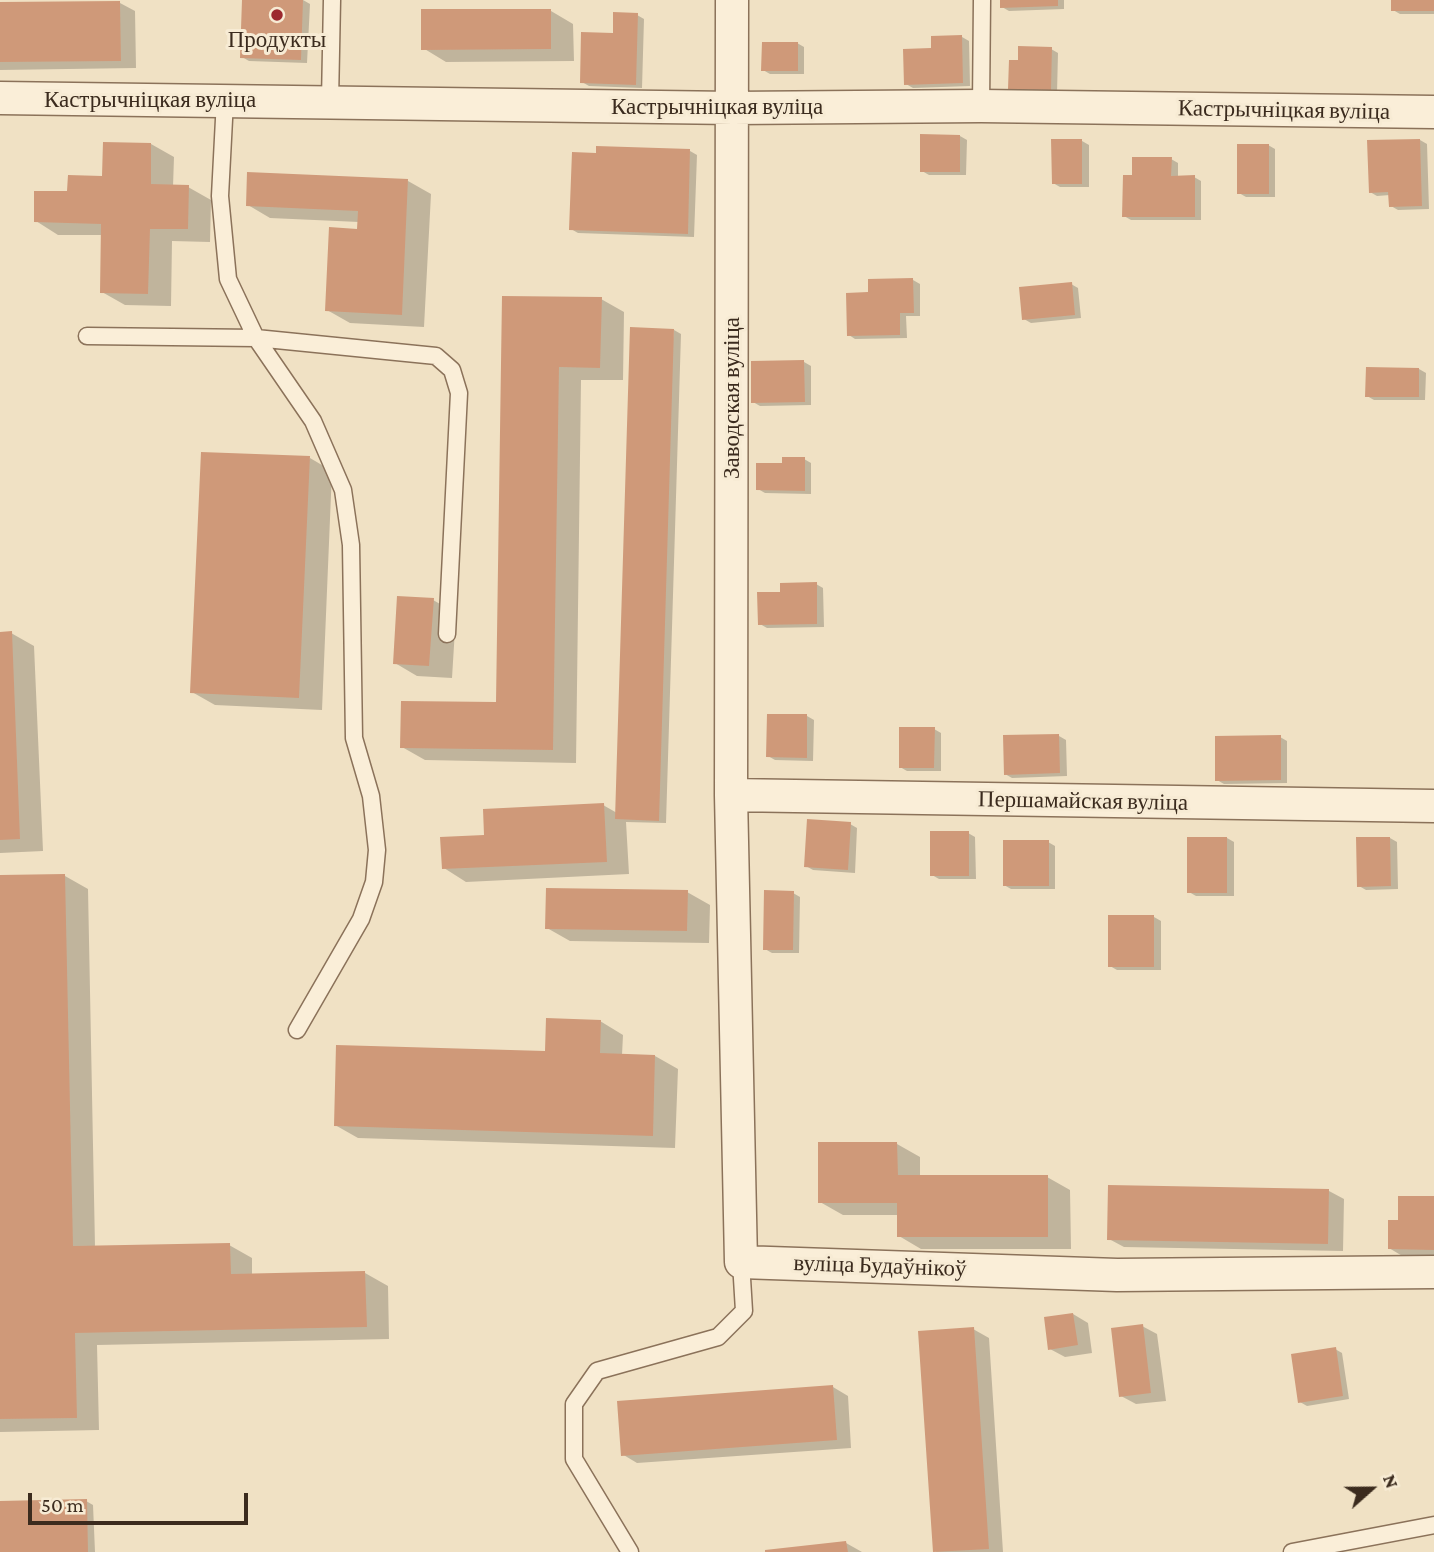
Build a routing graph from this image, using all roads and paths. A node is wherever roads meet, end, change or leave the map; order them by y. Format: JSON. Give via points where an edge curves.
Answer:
{"nodes":[{"id":1,"x":332,"y":0,"type":"edge"},
{"id":2,"x":732,"y":0,"type":"edge"},
{"id":3,"x":982,"y":0,"type":"edge"},
{"id":4,"x":0,"y":98,"type":"edge"},
{"id":5,"x":225,"y":100,"type":"junction"},
{"id":6,"x":330,"y":101,"type":"junction"},
{"id":7,"x":981,"y":106,"type":"junction"},
{"id":8,"x":733,"y":108,"type":"junction"},
{"id":9,"x":1434,"y":113,"type":"edge"},
{"id":10,"x":87,"y":336,"type":"dead end"},
{"id":11,"x":256,"y":338,"type":"junction"},
{"id":12,"x":447,"y":634,"type":"dead end"},
{"id":13,"x":732,"y":795,"type":"junction"},
{"id":14,"x":1434,"y":807,"type":"edge"},
{"id":15,"x":297,"y":1030,"type":"dead end"},
{"id":16,"x":741,"y":1262,"type":"junction"},
{"id":17,"x":1434,"y":1272,"type":"edge"},
{"id":18,"x":1434,"y":1525,"type":"edge"},
{"id":19,"x":630,"y":1552,"type":"edge"},
{"id":20,"x":1292,"y":1552,"type":"edge"}],
"edges":[{"from":1,"to":6,"type":"lane"},
{"from":2,"to":8,"type":"street","name":"Заводская вуліца"},
{"from":3,"to":7,"type":"lane"},
{"from":4,"to":5,"type":"street","name":"Кастрычніцкая вуліца"},
{"from":5,"to":6,"type":"street","name":"Кастрычніцкая вуліца"},
{"from":5,"to":11,"type":"lane","via":[[220,196],[228,279]]},
{"from":6,"to":8,"type":"street","name":"Кастрычніцкая вуліца"},
{"from":7,"to":8,"type":"street","name":"Кастрычніцкая вуліца"},
{"from":7,"to":9,"type":"street","name":"Кастрычніцкая вуліца"},
{"from":8,"to":13,"type":"street","name":"Заводская вуліца"},
{"from":10,"to":11,"type":"lane"},
{"from":11,"to":12,"type":"lane","via":[[436,356],[453,370],[458,393]]},
{"from":11,"to":15,"type":"lane","via":[[313,421],[343,490],[351,545],[354,738],[371,796],[377,850],[374,882],[361,919]]},
{"from":13,"to":14,"type":"street","name":"Першамайская вуліца"},
{"from":13,"to":16,"type":"street","name":"Заводская вуліца"},
{"from":16,"to":17,"type":"street","name":"вуліца Будаўнікоў","via":[[1117,1275]]},
{"from":16,"to":19,"type":"lane","via":[[744,1311],[718,1337],[597,1371],[574,1404],[574,1459]]},
{"from":18,"to":20,"type":"lane"}]}
